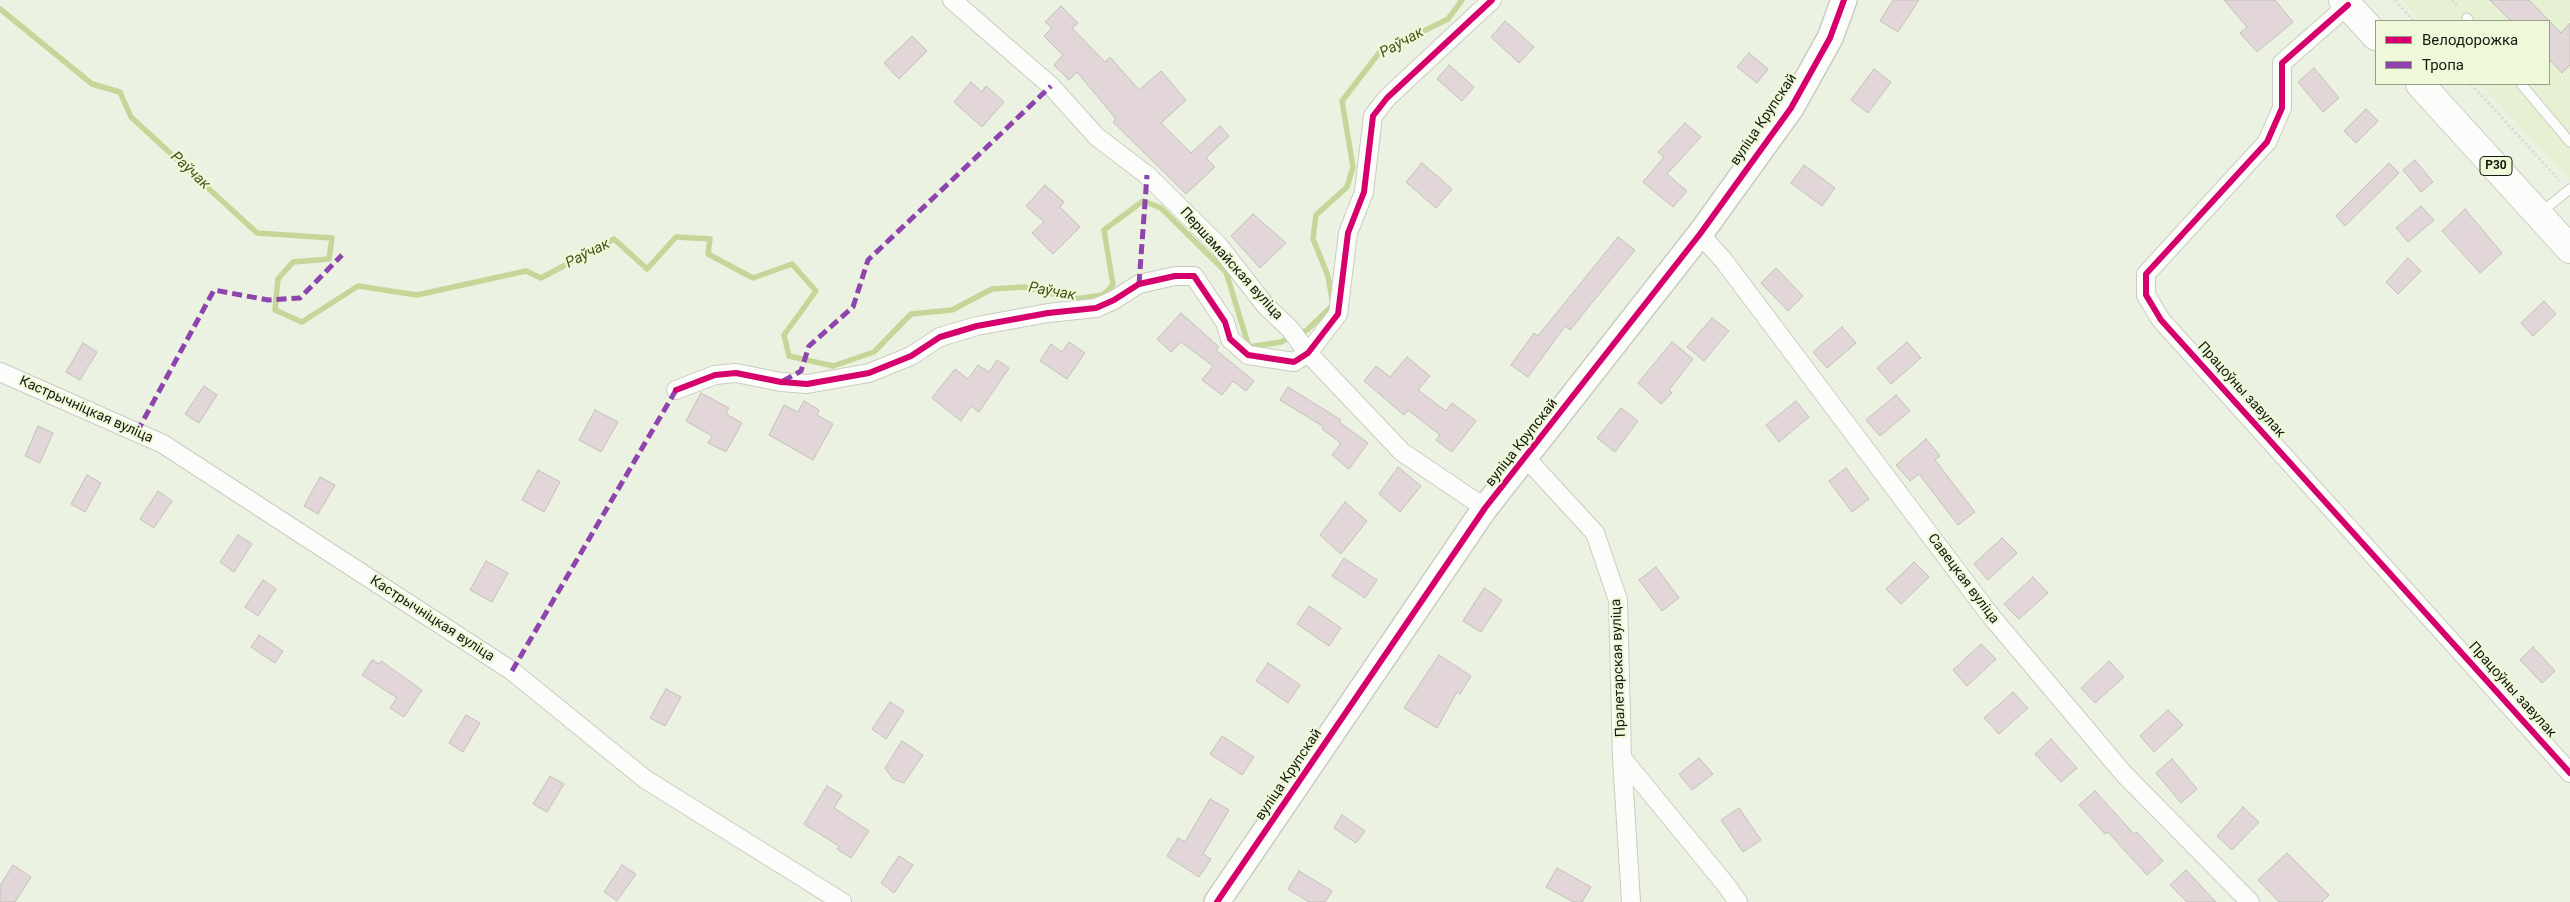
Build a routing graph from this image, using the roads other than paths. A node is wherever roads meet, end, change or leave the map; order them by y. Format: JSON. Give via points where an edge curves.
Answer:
{"nodes":[{"id":1,"x":952,"y":0,"type":"edge"},
{"id":2,"x":1492,"y":0,"type":"edge"},
{"id":3,"x":1844,"y":0,"type":"edge"},
{"id":4,"x":2346,"y":3,"type":"edge"},
{"id":5,"x":2375,"y":35,"type":"edge"},
{"id":6,"x":2421,"y":85,"type":"edge"},
{"id":7,"x":2522,"y":85,"type":"edge"},
{"id":8,"x":2570,"y":142,"type":"edge"},
{"id":9,"x":2570,"y":190,"type":"edge"},
{"id":10,"x":2540,"y":214,"type":"junction"},
{"id":11,"x":1700,"y":234,"type":"junction"},
{"id":12,"x":2570,"y":249,"type":"edge"},
{"id":13,"x":1304,"y":348,"type":"junction"},
{"id":14,"x":0,"y":372,"type":"edge"},
{"id":15,"x":676,"y":390,"type":"dead end"},
{"id":16,"x":1526,"y":458,"type":"junction"},
{"id":17,"x":1485,"y":508,"type":"junction"},
{"id":18,"x":1622,"y":758,"type":"junction"},
{"id":19,"x":2570,"y":773,"type":"edge"},
{"id":20,"x":842,"y":902,"type":"edge"},
{"id":21,"x":1217,"y":902,"type":"edge"},
{"id":22,"x":1631,"y":902,"type":"edge"},
{"id":23,"x":1738,"y":902,"type":"edge"},
{"id":24,"x":2250,"y":902,"type":"edge"}],
"edges":[{"from":1,"to":13,"type":"street","name":"Першамайская вуліца","via":[[1050,86],[1097,137],[1147,175],[1219,246]]},
{"from":2,"to":13,"type":"street","via":[[1387,98],[1373,116],[1364,192],[1348,233],[1338,314]]},
{"from":3,"to":11,"type":"street","name":"вуліца Крупскай","via":[[1830,38],[1791,108]]},
{"from":4,"to":5,"type":"main road"},
{"from":4,"to":19,"type":"street","name":"Працоўны завулак","via":[[2282,63],[2282,108],[2267,142],[2146,274],[2146,295],[2161,320]]},
{"from":6,"to":10,"type":"main road","number":"Р30"},
{"from":7,"to":8,"type":"lane"},
{"from":9,"to":10,"type":"lane"},
{"from":10,"to":12,"type":"main road","number":"Р30"},
{"from":11,"to":16,"type":"street","name":"вуліца Крупскай"},
{"from":11,"to":24,"type":"street","name":"Савецкая вуліца","via":[[1724,261],[1990,615],[2124,774]]},
{"from":13,"to":15,"type":"street","via":[[1294,362],[1248,354],[1230,339],[1225,322],[1194,276],[1175,276],[1139,284],[1096,308],[1048,312],[940,336],[911,356],[861,375],[808,384],[736,373],[715,375]]},
{"from":13,"to":17,"type":"street","name":"Першамайская вуліца","via":[[1402,452]]},
{"from":14,"to":20,"type":"street","name":"Кастрычніцкая вуліца","via":[[163,444],[512,671],[645,779]]},
{"from":16,"to":17,"type":"street","name":"вуліца Крупскай"},
{"from":16,"to":18,"type":"street","name":"Пралетарская вуліца","via":[[1594,533],[1618,600]]},
{"from":17,"to":21,"type":"street","name":"вуліца Крупскай"},
{"from":18,"to":22,"type":"street","name":"Пралетарская вуліца"},
{"from":18,"to":23,"type":"street","name":"Пралетарская вуліца"}]}
